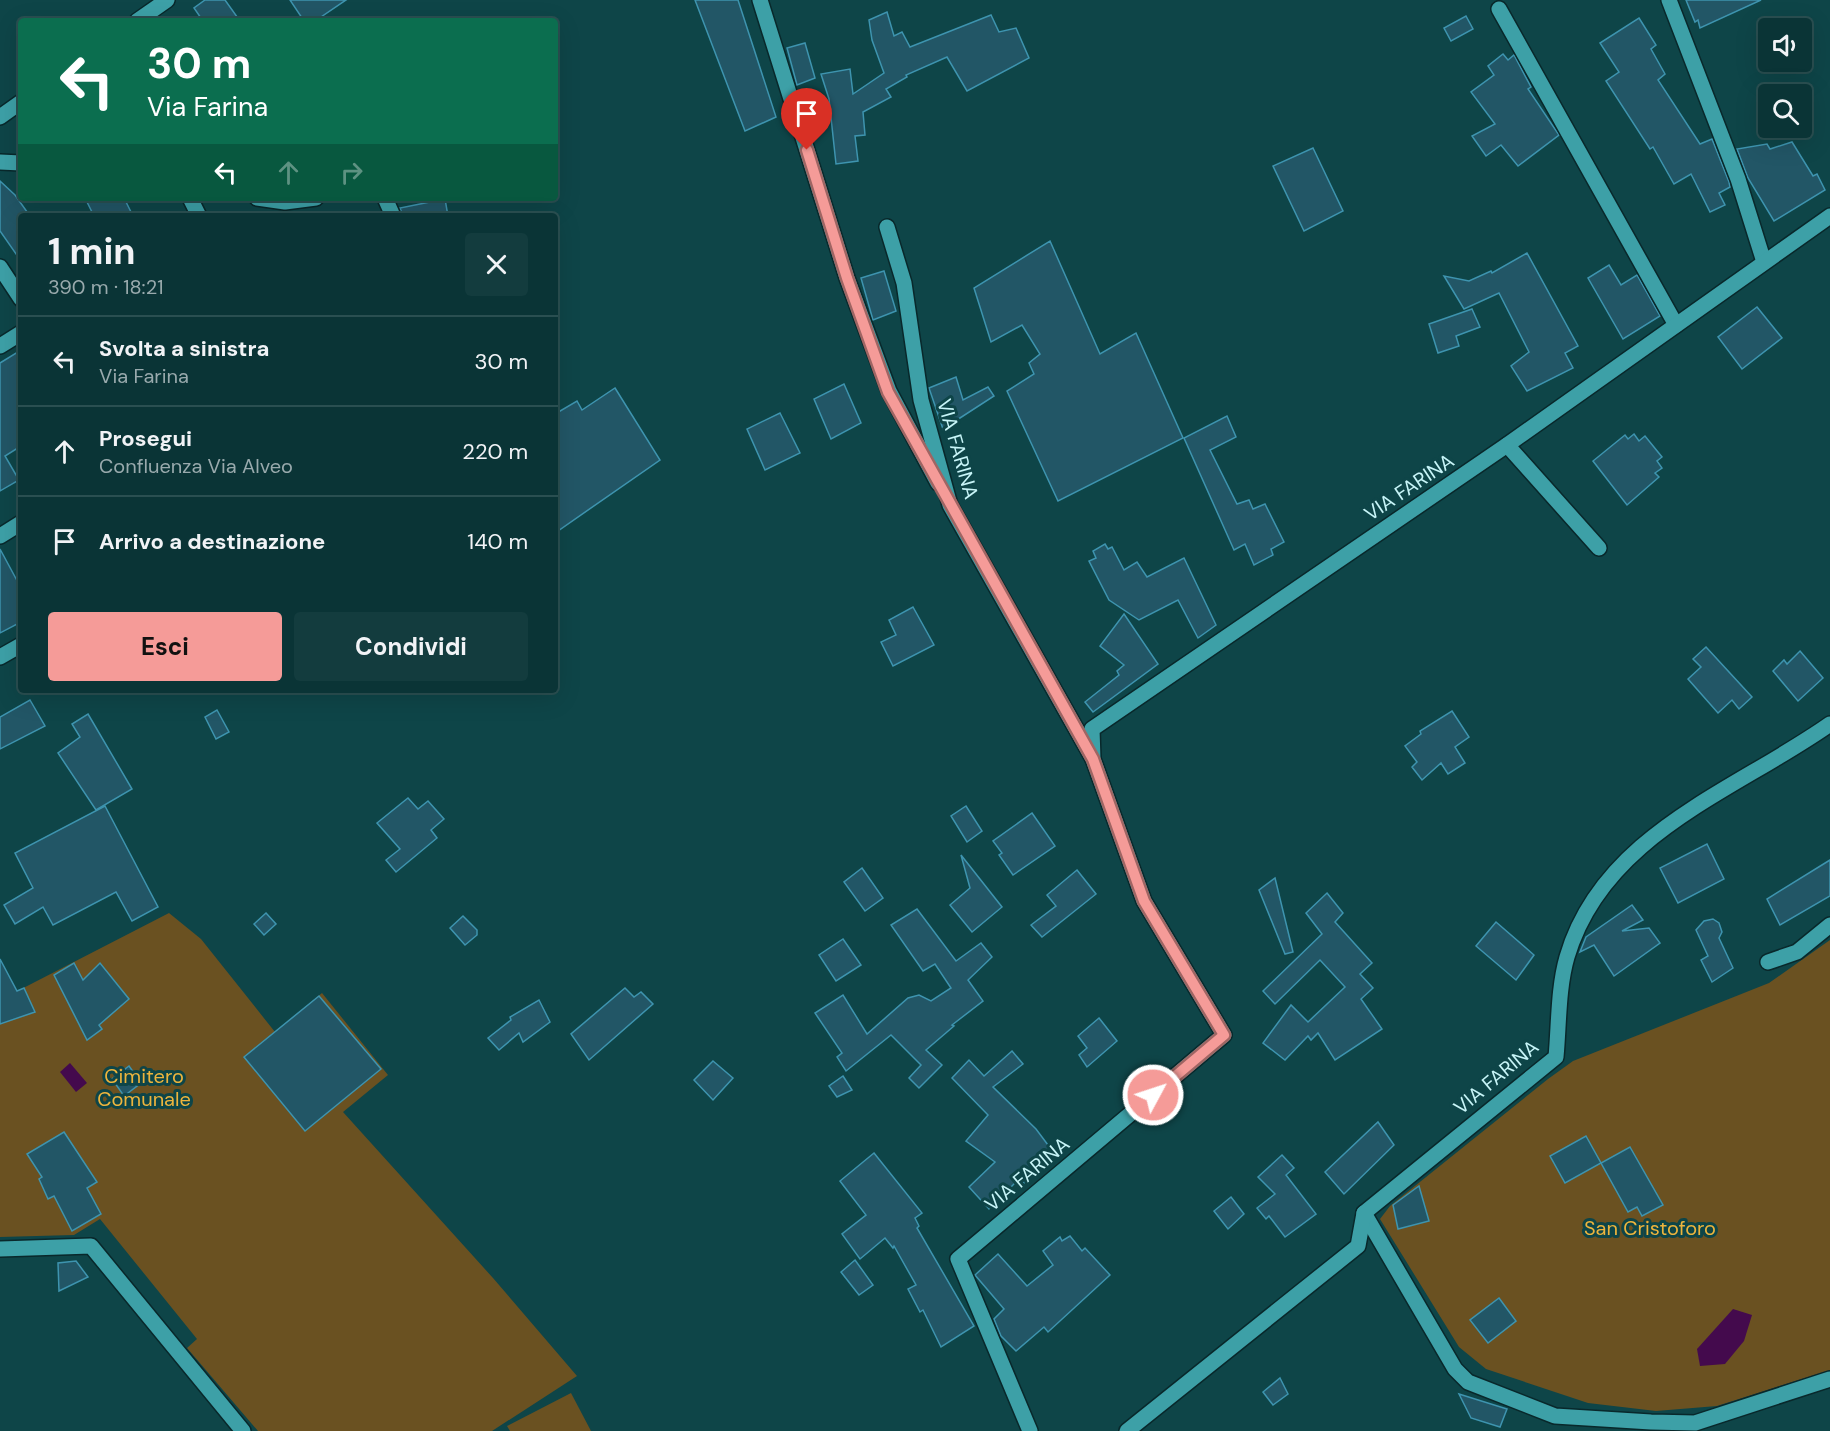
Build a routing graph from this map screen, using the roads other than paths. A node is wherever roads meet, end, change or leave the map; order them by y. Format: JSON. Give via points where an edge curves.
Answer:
{"nodes":[{"id":1,"x":167,"y":0,"type":"edge"},
{"id":2,"x":760,"y":0,"type":"edge"},
{"id":3,"x":1668,"y":0,"type":"edge"},
{"id":4,"x":1498,"y":9,"type":"dead end"},
{"id":5,"x":141,"y":18,"type":"edge"},
{"id":6,"x":18,"y":104,"type":"edge"},
{"id":7,"x":0,"y":117,"type":"edge"},
{"id":8,"x":0,"y":162,"type":"edge"},
{"id":9,"x":18,"y":163,"type":"edge"},
{"id":10,"x":1830,"y":216,"type":"edge"},
{"id":11,"x":887,"y":227,"type":"dead end"},
{"id":12,"x":1764,"y":262,"type":"junction"},
{"id":13,"x":0,"y":267,"type":"edge"},
{"id":14,"x":18,"y":294,"type":"edge"},
{"id":15,"x":1676,"y":325,"type":"junction"},
{"id":16,"x":18,"y":335,"type":"edge"},
{"id":17,"x":0,"y":346,"type":"edge"},
{"id":18,"x":1507,"y":446,"type":"junction"},
{"id":19,"x":950,"y":505,"type":"junction"},
{"id":20,"x":18,"y":525,"type":"edge"},
{"id":21,"x":0,"y":536,"type":"edge"},
{"id":22,"x":1599,"y":548,"type":"dead end"},
{"id":23,"x":18,"y":647,"type":"edge"},
{"id":24,"x":0,"y":657,"type":"edge"},
{"id":25,"x":1830,"y":724,"type":"edge"},
{"id":26,"x":1093,"y":759,"type":"junction"},
{"id":27,"x":1830,"y":925,"type":"edge"},
{"id":28,"x":1768,"y":963,"type":"dead end"},
{"id":29,"x":1364,"y":1213,"type":"junction"},
{"id":30,"x":0,"y":1249,"type":"edge"},
{"id":31,"x":1830,"y":1379,"type":"edge"},
{"id":32,"x":243,"y":1431,"type":"edge"},
{"id":33,"x":1030,"y":1431,"type":"edge"},
{"id":34,"x":1127,"y":1431,"type":"edge"}],
"edges":[{"from":1,"to":5,"type":"street"},
{"from":2,"to":19,"type":"street","via":[[847,278],[888,392]]},
{"from":3,"to":12,"type":"street","via":[[1738,179]]},
{"from":4,"to":15,"type":"street"},
{"from":6,"to":7,"type":"street"},
{"from":8,"to":9,"type":"street"},
{"from":10,"to":12,"type":"street","name":"VIA FARINA"},
{"from":11,"to":19,"type":"street","name":"VIA FARINA","via":[[904,283],[921,400]]},
{"from":12,"to":15,"type":"street","name":"VIA FARINA"},
{"from":13,"to":14,"type":"street"},
{"from":15,"to":18,"type":"street","name":"VIA FARINA"},
{"from":16,"to":17,"type":"street"},
{"from":18,"to":22,"type":"street"},
{"from":18,"to":26,"type":"street","name":"VIA FARINA","via":[[1092,729]]},
{"from":19,"to":26,"type":"street","name":"VIA FARINA"},
{"from":20,"to":21,"type":"street"},
{"from":23,"to":24,"type":"street"},
{"from":25,"to":29,"type":"street","name":"VIA FARINA","via":[[1720,790],[1633,852],[1604,884],[1584,917],[1567,958],[1556,1057]]},
{"from":26,"to":33,"type":"street","name":"VIA FARINA","via":[[1144,901],[1224,1035],[958,1260]]},
{"from":27,"to":28,"type":"street","via":[[1797,952]]},
{"from":29,"to":31,"type":"street","via":[[1455,1369],[1468,1382],[1555,1416],[1695,1423]]},
{"from":29,"to":34,"type":"street","via":[[1358,1245]]},
{"from":30,"to":32,"type":"street","via":[[91,1246]]}]}
